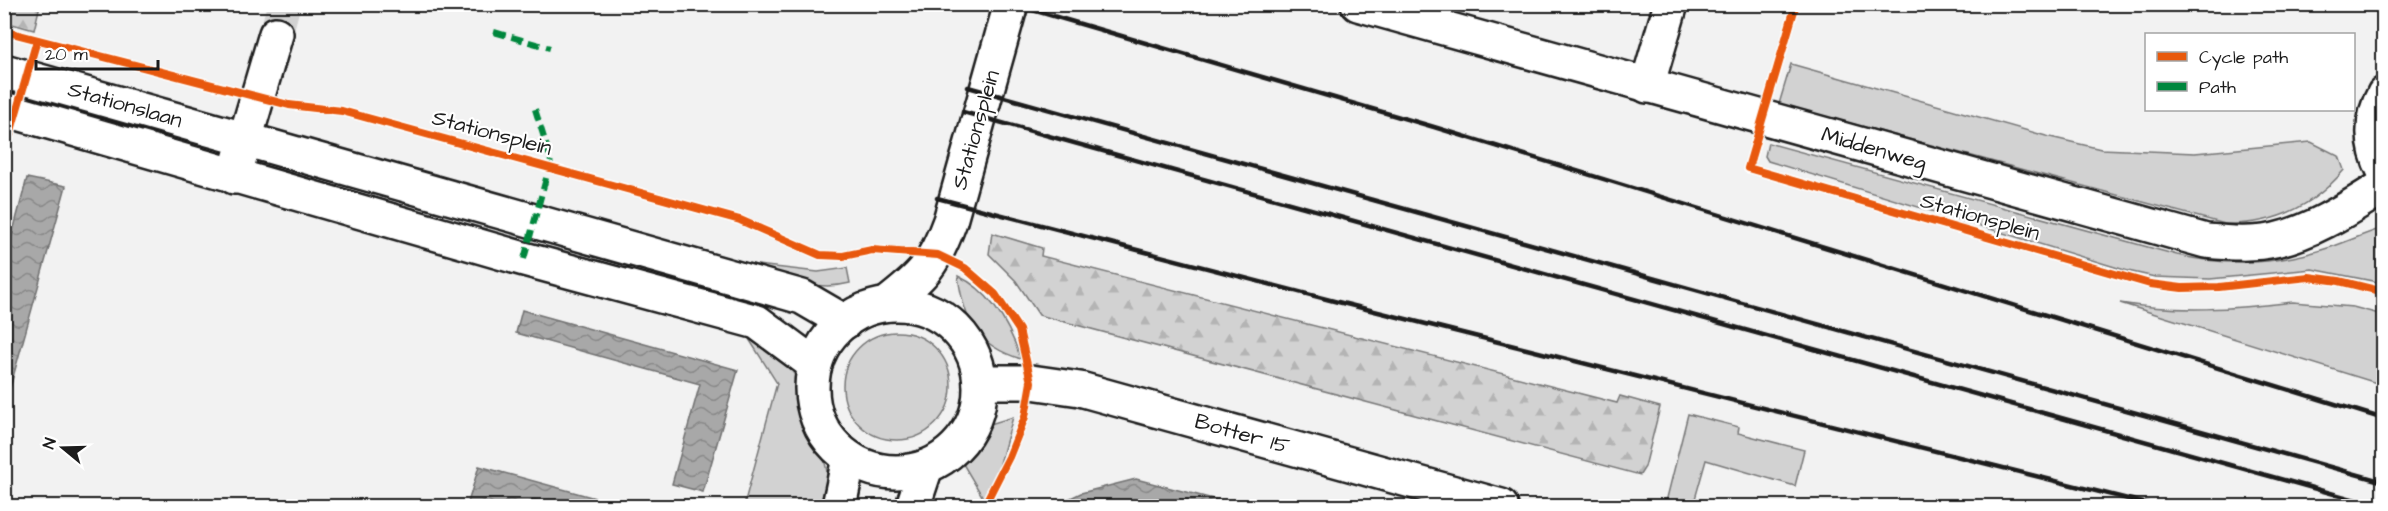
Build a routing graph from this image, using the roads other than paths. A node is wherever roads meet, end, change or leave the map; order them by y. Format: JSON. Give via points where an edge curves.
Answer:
{"nodes":[{"id":1,"x":1011,"y":4,"type":"edge"},
{"id":2,"x":1358,"y":4,"type":"edge"},
{"id":3,"x":1671,"y":4,"type":"edge"},
{"id":4,"x":276,"y":34,"type":"tunnel mouth"},
{"id":5,"x":4,"y":71,"type":"edge"},
{"id":6,"x":1647,"y":86,"type":"junction"},
{"id":7,"x":2384,"y":94,"type":"edge"},
{"id":8,"x":4,"y":109,"type":"edge"},
{"id":9,"x":246,"y":139,"type":"junction"},
{"id":10,"x":2384,"y":171,"type":"edge"},
{"id":11,"x":234,"y":177,"type":"junction"},
{"id":12,"x":2384,"y":186,"type":"edge"},
{"id":13,"x":938,"y":255,"type":"junction"},
{"id":14,"x":886,"y":304,"type":"junction"},
{"id":15,"x":946,"y":320,"type":"junction"},
{"id":16,"x":845,"y":322,"type":"junction"},
{"id":17,"x":815,"y":365,"type":"junction"},
{"id":18,"x":980,"y":382,"type":"junction"},
{"id":19,"x":849,"y":458,"type":"junction"},
{"id":20,"x":926,"y":467,"type":"junction"},
{"id":21,"x":839,"y":507,"type":"edge"},
{"id":22,"x":913,"y":507,"type":"edge"},
{"id":23,"x":1500,"y":507,"type":"edge"}],
"edges":[{"from":1,"to":13,"type":"main road","name":"Stationsplein"},
{"from":2,"to":6,"type":"main road","name":"Middenweg"},
{"from":3,"to":6,"type":"main road"},
{"from":4,"to":9,"type":"main road"},
{"from":5,"to":9,"type":"main road","name":"Stationslaan"},
{"from":6,"to":12,"type":"main road","name":"Middenweg","via":[[2206,242],[2275,240],[2329,220]]},
{"from":7,"to":10,"type":"main road","via":[[2373,129],[2375,154]]},
{"from":8,"to":11,"type":"main road","name":"Stationslaan"},
{"from":9,"to":11,"type":"main road"},
{"from":9,"to":16,"type":"main road","via":[[802,297]]},
{"from":11,"to":17,"type":"main road","via":[[757,322]]},
{"from":13,"to":14,"type":"main road","name":"Stationsplein","via":[[914,284]]},
{"from":13,"to":15,"type":"main road","name":"Stationsplein"},
{"from":14,"to":15,"type":"main road","via":[[924,309]]},
{"from":14,"to":16,"type":"main road"},
{"from":15,"to":18,"type":"main road","via":[[968,344]]},
{"from":16,"to":17,"type":"main road","via":[[827,341]]},
{"from":17,"to":19,"type":"main road","via":[[812,391],[817,417],[829,440]]},
{"from":18,"to":20,"type":"main road","via":[[978,409],[968,434],[949,454]]},
{"from":18,"to":23,"type":"main road","name":"Botter 15","via":[[1031,382],[1080,389]]},
{"from":19,"to":20,"type":"main road","via":[[872,470],[900,473]]},
{"from":19,"to":21,"type":"main road"},
{"from":20,"to":22,"type":"main road"}]}
